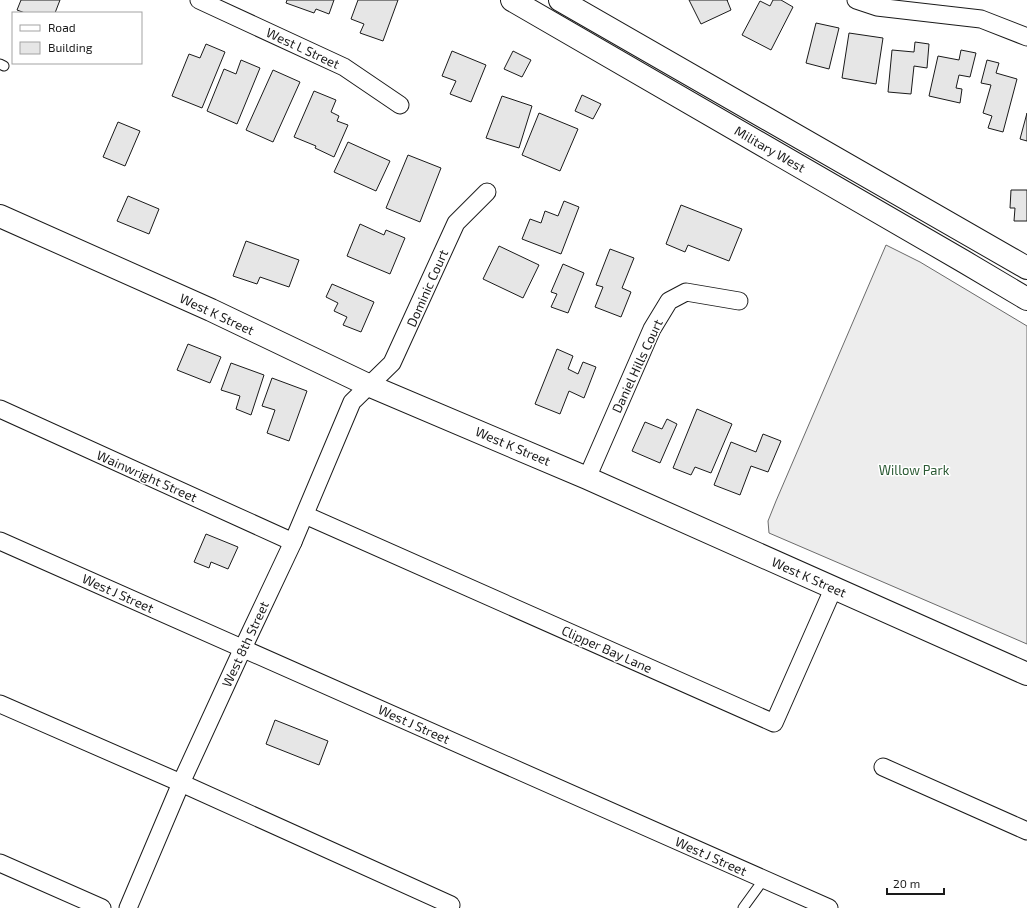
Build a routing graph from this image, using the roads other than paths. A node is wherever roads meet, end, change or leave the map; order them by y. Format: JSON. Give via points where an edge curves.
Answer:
{"nodes":[{"id":1,"x":199,"y":0,"type":"edge"},
{"id":2,"x":512,"y":0,"type":"edge"},
{"id":3,"x":560,"y":0,"type":"edge"},
{"id":4,"x":856,"y":0,"type":"edge"},
{"id":5,"x":1027,"y":37,"type":"edge"},
{"id":6,"x":400,"y":105,"type":"dead end"},
{"id":7,"x":487,"y":192,"type":"dead end"},
{"id":8,"x":0,"y":216,"type":"edge"},
{"id":9,"x":1027,"y":268,"type":"edge"},
{"id":10,"x":1027,"y":299,"type":"edge"},
{"id":11,"x":739,"y":301,"type":"dead end"},
{"id":12,"x":368,"y":386,"type":"junction"},
{"id":13,"x":0,"y":410,"type":"edge"},
{"id":14,"x":587,"y":478,"type":"junction"},
{"id":15,"x":305,"y":515,"type":"junction"},
{"id":16,"x":0,"y":541,"type":"edge"},
{"id":17,"x":293,"y":542,"type":"junction"},
{"id":18,"x":834,"y":587,"type":"junction"},
{"id":19,"x":243,"y":648,"type":"junction"},
{"id":20,"x":1027,"y":674,"type":"edge"},
{"id":21,"x":0,"y":704,"type":"edge"},
{"id":22,"x":883,"y":767,"type":"dead end"},
{"id":23,"x":181,"y":783,"type":"junction"},
{"id":24,"x":1027,"y":831,"type":"edge"},
{"id":25,"x":0,"y":863,"type":"edge"},
{"id":26,"x":764,"y":879,"type":"junction"},
{"id":27,"x":451,"y":905,"type":"dead end"},
{"id":28,"x":102,"y":908,"type":"edge"},
{"id":29,"x":128,"y":908,"type":"edge"},
{"id":30,"x":743,"y":908,"type":"edge"},
{"id":31,"x":829,"y":908,"type":"edge"}],
"edges":[{"from":1,"to":6,"type":"street","name":"West L Street","via":[[344,66]]},
{"from":2,"to":10,"type":"main road","name":"Military West"},
{"from":3,"to":9,"type":"main road","name":"Military West"},
{"from":4,"to":5,"type":"street","via":[[877,7],[981,19]]},
{"from":7,"to":12,"type":"street","name":"Dominic Court","via":[[456,223],[392,363]]},
{"from":8,"to":12,"type":"main road","name":"West K Street","via":[[211,310]]},
{"from":11,"to":14,"type":"street","name":"Daniel Hills Court","via":[[686,292],[669,301],[652,329]]},
{"from":12,"to":14,"type":"main road","name":"West K Street"},
{"from":12,"to":15,"type":"street","name":"West 8th Street","via":[[352,402]]},
{"from":13,"to":17,"type":"street","name":"Wainwright Street"},
{"from":14,"to":18,"type":"main road","name":"West K Street"},
{"from":15,"to":17,"type":"street","name":"West 8th Street"},
{"from":15,"to":18,"type":"street","name":"Clipper Bay Lane","via":[[774,723]]},
{"from":16,"to":19,"type":"street","name":"West J Street"},
{"from":17,"to":19,"type":"street","name":"West 8th Street"},
{"from":18,"to":20,"type":"main road","name":"West K Street"},
{"from":19,"to":23,"type":"street","name":"West 8th Street"},
{"from":19,"to":26,"type":"street","name":"West J Street"},
{"from":21,"to":23,"type":"street"},
{"from":22,"to":24,"type":"street"},
{"from":23,"to":27,"type":"street"},
{"from":23,"to":29,"type":"street","name":"West 8th Street"},
{"from":25,"to":28,"type":"street"},
{"from":26,"to":30,"type":"lane"},
{"from":26,"to":31,"type":"street","name":"West J Street"}]}
